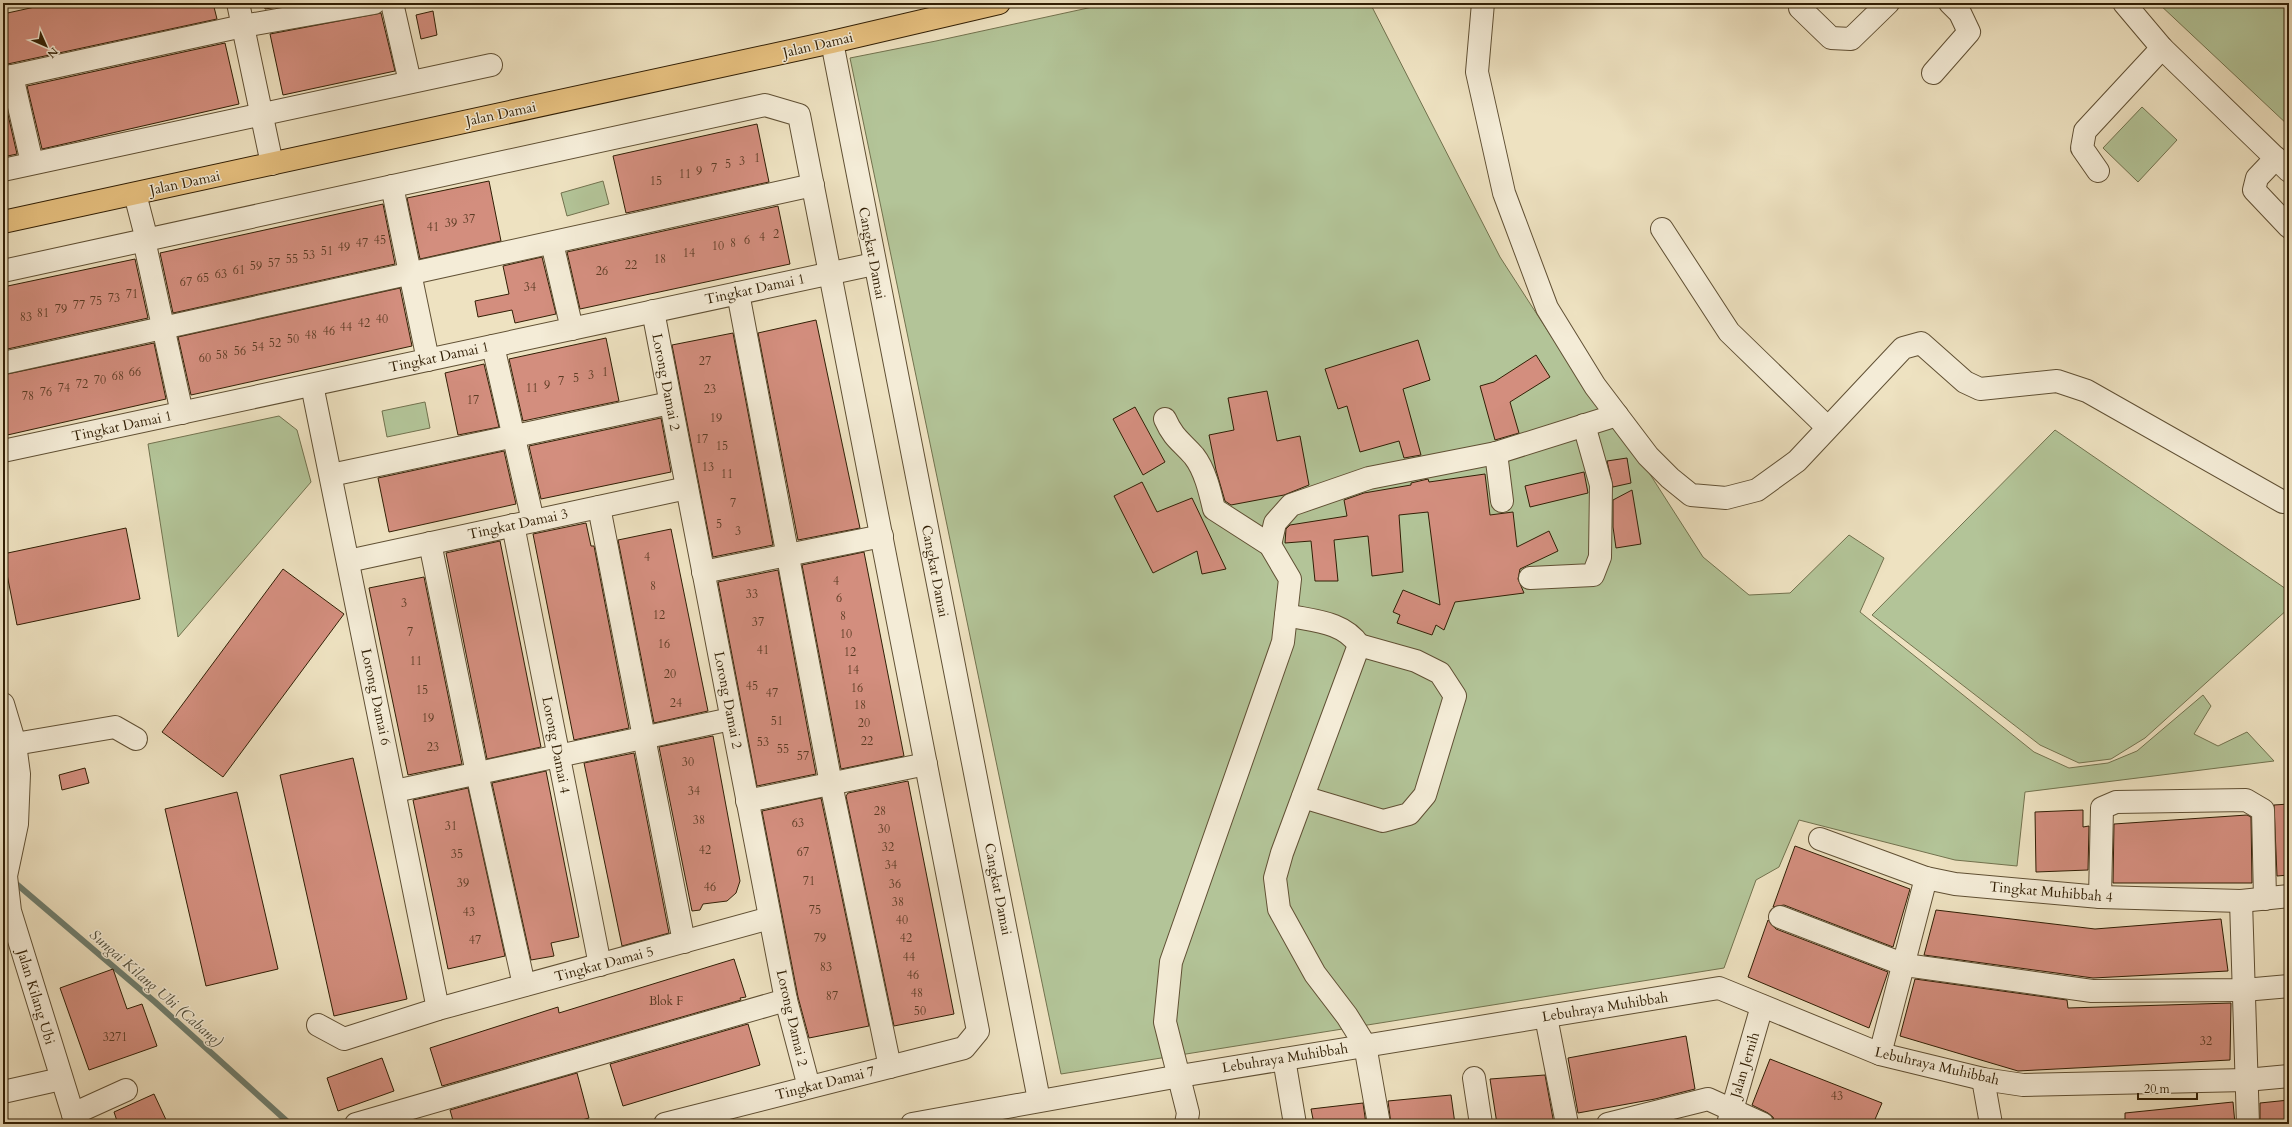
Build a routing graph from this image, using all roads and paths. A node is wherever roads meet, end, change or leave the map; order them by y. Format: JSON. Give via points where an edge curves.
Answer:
{"nodes":[{"id":1,"x":238,"y":3,"type":"edge"},
{"id":2,"x":374,"y":3,"type":"edge"},
{"id":3,"x":392,"y":3,"type":"edge"},
{"id":4,"x":999,"y":3,"type":"edge"},
{"id":5,"x":1483,"y":3,"type":"edge"},
{"id":6,"x":1888,"y":3,"type":"edge"},
{"id":7,"x":1950,"y":3,"type":"edge"},
{"id":8,"x":2124,"y":3,"type":"edge"},
{"id":9,"x":1800,"y":8,"type":"dead end"},
{"id":10,"x":243,"y":26,"type":"junction"},
{"id":11,"x":832,"y":42,"type":"junction"},
{"id":12,"x":2162,"y":48,"type":"junction"},
{"id":13,"x":491,"y":65,"type":"dead end"},
{"id":14,"x":1933,"y":73,"type":"dead end"},
{"id":15,"x":7,"y":77,"type":"edge"},
{"id":16,"x":410,"y":82,"type":"junction"},
{"id":17,"x":262,"y":114,"type":"junction"},
{"id":18,"x":32,"y":163,"type":"junction"},
{"id":19,"x":272,"y":164,"type":"junction"},
{"id":20,"x":2282,"y":164,"type":"edge"},
{"id":21,"x":3,"y":170,"type":"edge"},
{"id":22,"x":2098,"y":171,"type":"dead end"},
{"id":23,"x":813,"y":185,"type":"junction"},
{"id":24,"x":392,"y":186,"type":"junction"},
{"id":25,"x":135,"y":194,"type":"junction"},
{"id":26,"x":3,"y":222,"type":"edge"},
{"id":27,"x":2289,"y":227,"type":"edge"},
{"id":28,"x":1662,"y":229,"type":"dead end"},
{"id":29,"x":145,"y":240,"type":"junction"},
{"id":30,"x":552,"y":243,"type":"junction"},
{"id":31,"x":874,"y":264,"type":"junction"},
{"id":32,"x":3,"y":271,"type":"edge"},
{"id":33,"x":830,"y":273,"type":"junction"},
{"id":34,"x":410,"y":274,"type":"junction"},
{"id":35,"x":738,"y":293,"type":"junction"},
{"id":36,"x":653,"y":311,"type":"junction"},
{"id":37,"x":163,"y":328,"type":"junction"},
{"id":38,"x":572,"y":329,"type":"junction"},
{"id":39,"x":493,"y":346,"type":"junction"},
{"id":40,"x":428,"y":360,"type":"junction"},
{"id":41,"x":3,"y":363,"type":"edge"},
{"id":42,"x":312,"y":385,"type":"junction"},
{"id":43,"x":670,"y":403,"type":"junction"},
{"id":44,"x":182,"y":413,"type":"junction"},
{"id":45,"x":1618,"y":415,"type":"junction"},
{"id":46,"x":1166,"y":419,"type":"dead end"},
{"id":47,"x":1584,"y":426,"type":"junction"},
{"id":48,"x":1827,"y":427,"type":"junction"},
{"id":49,"x":514,"y":436,"type":"junction"},
{"id":50,"x":3,"y":451,"type":"edge"},
{"id":51,"x":1496,"y":452,"type":"junction"},
{"id":52,"x":331,"y":475,"type":"junction"},
{"id":53,"x":687,"y":488,"type":"junction"},
{"id":54,"x":1502,"y":501,"type":"dead end"},
{"id":55,"x":2289,"y":501,"type":"edge"},
{"id":56,"x":599,"y":507,"type":"junction"},
{"id":57,"x":523,"y":523,"type":"junction"},
{"id":58,"x":882,"y":536,"type":"junction"},
{"id":59,"x":430,"y":543,"type":"junction"},
{"id":60,"x":1270,"y":545,"type":"junction"},
{"id":61,"x":787,"y":555,"type":"junction"},
{"id":62,"x":348,"y":561,"type":"junction"},
{"id":63,"x":703,"y":572,"type":"junction"},
{"id":64,"x":1530,"y":578,"type":"dead end"},
{"id":65,"x":1286,"y":615,"type":"junction"},
{"id":66,"x":1359,"y":645,"type":"junction"},
{"id":67,"x":3,"y":704,"type":"edge"},
{"id":68,"x":732,"y":719,"type":"junction"},
{"id":69,"x":644,"y":738,"type":"junction"},
{"id":70,"x":136,"y":739,"type":"dead end"},
{"id":71,"x":15,"y":744,"type":"junction"},
{"id":72,"x":558,"y":756,"type":"junction"},
{"id":73,"x":926,"y":764,"type":"junction"},
{"id":74,"x":477,"y":773,"type":"junction"},
{"id":75,"x":831,"y":784,"type":"junction"},
{"id":76,"x":395,"y":791,"type":"junction"},
{"id":77,"x":1303,"y":797,"type":"junction"},
{"id":78,"x":747,"y":801,"type":"junction"},
{"id":79,"x":1820,"y":839,"type":"dead end"},
{"id":80,"x":1926,"y":878,"type":"junction"},
{"id":81,"x":2289,"y":896,"type":"edge"},
{"id":82,"x":2100,"y":897,"type":"junction"},
{"id":83,"x":2264,"y":899,"type":"junction"},
{"id":84,"x":2241,"y":901,"type":"junction"},
{"id":85,"x":6,"y":911,"type":"edge"},
{"id":86,"x":770,"y":918,"type":"junction"},
{"id":87,"x":1780,"y":918,"type":"dead end"},
{"id":88,"x":684,"y":942,"type":"junction"},
{"id":89,"x":1905,"y":964,"type":"junction"},
{"id":90,"x":600,"y":965,"type":"junction"},
{"id":91,"x":524,"y":985,"type":"junction"},
{"id":92,"x":2289,"y":986,"type":"edge"},
{"id":93,"x":2244,"y":990,"type":"junction"},
{"id":94,"x":786,"y":1000,"type":"junction"},
{"id":95,"x":1762,"y":1006,"type":"junction"},
{"id":96,"x":438,"y":1009,"type":"junction"},
{"id":97,"x":1546,"y":1017,"type":"junction"},
{"id":98,"x":318,"y":1025,"type":"dead end"},
{"id":99,"x":1365,"y":1045,"type":"junction"},
{"id":100,"x":1880,"y":1054,"type":"junction"},
{"id":101,"x":1284,"y":1059,"type":"junction"},
{"id":102,"x":890,"y":1067,"type":"junction"},
{"id":103,"x":1180,"y":1076,"type":"junction"},
{"id":104,"x":2289,"y":1076,"type":"edge"},
{"id":105,"x":1474,"y":1078,"type":"dead end"},
{"id":106,"x":61,"y":1079,"type":"junction"},
{"id":107,"x":1983,"y":1079,"type":"junction"},
{"id":108,"x":2246,"y":1080,"type":"junction"},
{"id":109,"x":809,"y":1088,"type":"junction"},
{"id":110,"x":126,"y":1090,"type":"dead end"},
{"id":111,"x":3,"y":1092,"type":"edge"},
{"id":112,"x":1039,"y":1100,"type":"junction"},
{"id":113,"x":1729,"y":1117,"type":"edge"},
{"id":114,"x":74,"y":1119,"type":"edge"},
{"id":115,"x":356,"y":1124,"type":"edge"},
{"id":116,"x":665,"y":1124,"type":"edge"},
{"id":117,"x":912,"y":1124,"type":"edge"},
{"id":118,"x":1186,"y":1124,"type":"edge"},
{"id":119,"x":1295,"y":1124,"type":"edge"},
{"id":120,"x":1379,"y":1124,"type":"edge"},
{"id":121,"x":1481,"y":1124,"type":"edge"},
{"id":122,"x":1567,"y":1124,"type":"edge"},
{"id":123,"x":1608,"y":1124,"type":"edge"},
{"id":124,"x":1763,"y":1124,"type":"edge"},
{"id":125,"x":1991,"y":1124,"type":"edge"},
{"id":126,"x":2248,"y":1124,"type":"edge"}],
"edges":[{"from":1,"to":10,"type":"street"},
{"from":2,"to":10,"type":"street"},
{"from":3,"to":16,"type":"street"},
{"from":4,"to":11,"type":"main road","name":"Jalan Damai"},
{"from":5,"to":45,"type":"street","via":[[1477,72],[1504,193],[1547,308],[1595,386]]},
{"from":6,"to":9,"type":"street","via":[[1851,39],[1831,38]]},
{"from":7,"to":14,"type":"street","via":[[1960,13],[1969,32]]},
{"from":8,"to":12,"type":"street"},
{"from":10,"to":15,"type":"street"},
{"from":10,"to":17,"type":"street"},
{"from":11,"to":19,"type":"main road","name":"Jalan Damai"},
{"from":11,"to":31,"type":"street","name":"Cangkat Damai"},
{"from":12,"to":20,"type":"street"},
{"from":12,"to":22,"type":"street","via":[[2085,131],[2082,148]]},
{"from":13,"to":16,"type":"street"},
{"from":15,"to":18,"type":"street"},
{"from":16,"to":17,"type":"street"},
{"from":17,"to":18,"type":"street"},
{"from":17,"to":19,"type":"street"},
{"from":18,"to":21,"type":"street"},
{"from":19,"to":25,"type":"main road","name":"Jalan Damai"},
{"from":20,"to":27,"type":"street","via":[[2257,178],[2254,190]]},
{"from":23,"to":24,"type":"street","via":[[799,115],[764,105]]},
{"from":23,"to":30,"type":"street"},
{"from":23,"to":33,"type":"street"},
{"from":24,"to":29,"type":"street"},
{"from":24,"to":34,"type":"street"},
{"from":25,"to":26,"type":"main road","name":"Jalan Damai"},
{"from":25,"to":29,"type":"street"},
{"from":28,"to":48,"type":"street","via":[[1729,332]]},
{"from":29,"to":32,"type":"street"},
{"from":29,"to":37,"type":"street"},
{"from":30,"to":34,"type":"street"},
{"from":30,"to":38,"type":"street"},
{"from":31,"to":33,"type":"street","name":"Tingkat Damai 1"},
{"from":31,"to":112,"type":"street","name":"Cangkat Damai"},
{"from":33,"to":35,"type":"street","name":"Tingkat Damai 1"},
{"from":33,"to":58,"type":"street"},
{"from":34,"to":37,"type":"street"},
{"from":34,"to":40,"type":"street"},
{"from":35,"to":36,"type":"street","name":"Tingkat Damai 1"},
{"from":35,"to":61,"type":"street"},
{"from":36,"to":38,"type":"street","name":"Tingkat Damai 1"},
{"from":36,"to":43,"type":"street","name":"Lorong Damai 2"},
{"from":37,"to":41,"type":"street"},
{"from":37,"to":44,"type":"street"},
{"from":38,"to":39,"type":"street","name":"Tingkat Damai 1"},
{"from":39,"to":40,"type":"street","name":"Tingkat Damai 1"},
{"from":39,"to":49,"type":"street","name":"Lorong Damai 4"},
{"from":40,"to":42,"type":"street","name":"Tingkat Damai 1"},
{"from":42,"to":44,"type":"street","name":"Tingkat Damai 1"},
{"from":42,"to":52,"type":"street","name":"Lorong Damai 6"},
{"from":43,"to":49,"type":"street"},
{"from":43,"to":53,"type":"street","name":"Lorong Damai 2"},
{"from":44,"to":50,"type":"street","name":"Tingkat Damai 1"},
{"from":45,"to":47,"type":"street"},
{"from":45,"to":48,"type":"street","via":[[1648,456],[1691,495],[1726,498],[1757,490],[1797,461]]},
{"from":46,"to":60,"type":"street","via":[[1172,435],[1194,457],[1207,483],[1214,509]]},
{"from":47,"to":51,"type":"street"},
{"from":47,"to":64,"type":"street","via":[[1601,485],[1600,557],[1593,575]]},
{"from":48,"to":55,"type":"street","via":[[1903,348],[1921,343],[1965,382],[1980,389],[2057,381],[2087,391],[2283,502]]},
{"from":49,"to":52,"type":"street"},
{"from":49,"to":57,"type":"street","name":"Lorong Damai 4"},
{"from":51,"to":54,"type":"street"},
{"from":51,"to":60,"type":"street","via":[[1369,478],[1291,505],[1275,523]]},
{"from":52,"to":62,"type":"street","name":"Lorong Damai 6"},
{"from":53,"to":56,"type":"street","name":"Tingkat Damai 3"},
{"from":53,"to":63,"type":"street","name":"Lorong Damai 2"},
{"from":56,"to":57,"type":"street","name":"Tingkat Damai 3"},
{"from":56,"to":69,"type":"street"},
{"from":57,"to":59,"type":"street","name":"Tingkat Damai 3"},
{"from":57,"to":72,"type":"street","name":"Lorong Damai 4"},
{"from":58,"to":61,"type":"street"},
{"from":58,"to":73,"type":"street"},
{"from":59,"to":62,"type":"street","name":"Tingkat Damai 3"},
{"from":59,"to":74,"type":"street"},
{"from":60,"to":65,"type":"street","via":[[1290,579]]},
{"from":61,"to":63,"type":"street"},
{"from":61,"to":75,"type":"street"},
{"from":62,"to":76,"type":"street","name":"Lorong Damai 6"},
{"from":63,"to":68,"type":"street","name":"Lorong Damai 2"},
{"from":65,"to":66,"type":"street","via":[[1336,626],[1353,636]]},
{"from":65,"to":103,"type":"street","via":[[1283,642],[1171,962],[1165,1022]]},
{"from":66,"to":77,"type":"street"},
{"from":66,"to":77,"type":"street","via":[[1416,661],[1440,673],[1455,696],[1425,795],[1409,814],[1383,821]]},
{"from":67,"to":71,"type":"street","name":"Jalan Kilang Ubi"},
{"from":68,"to":69,"type":"street"},
{"from":68,"to":78,"type":"street","name":"Lorong Damai 2"},
{"from":69,"to":72,"type":"street"},
{"from":69,"to":88,"type":"street"},
{"from":70,"to":71,"type":"street","via":[[115,727]]},
{"from":71,"to":85,"type":"street","name":"Jalan Kilang Ubi","via":[[19,774],[17,824],[6,876]]},
{"from":72,"to":74,"type":"street"},
{"from":72,"to":90,"type":"street","name":"Lorong Damai 4"},
{"from":73,"to":75,"type":"street"},
{"from":73,"to":102,"type":"street","name":"Tingkat Damai 7","via":[[978,1031],[964,1048]]},
{"from":74,"to":76,"type":"street"},
{"from":74,"to":91,"type":"street"},
{"from":75,"to":78,"type":"street"},
{"from":75,"to":102,"type":"street"},
{"from":76,"to":96,"type":"street","name":"Lorong Damai 6"},
{"from":77,"to":99,"type":"street","via":[[1275,878],[1279,909],[1315,974]]},
{"from":78,"to":86,"type":"street","name":"Lorong Damai 2"},
{"from":79,"to":80,"type":"street","name":"Tingkat Muhibbah 4"},
{"from":80,"to":82,"type":"street","name":"Tingkat Muhibbah 4","via":[[1955,884]]},
{"from":80,"to":89,"type":"street"},
{"from":81,"to":83,"type":"street","name":"Tingkat Muhibbah 4"},
{"from":82,"to":83,"type":"street","via":[[2102,808],[2116,802],[2246,800],[2263,810]]},
{"from":82,"to":84,"type":"street","name":"Tingkat Muhibbah 4"},
{"from":83,"to":84,"type":"street","name":"Tingkat Muhibbah 4"},
{"from":84,"to":93,"type":"street"},
{"from":85,"to":106,"type":"street","name":"Jalan Kilang Ubi"},
{"from":86,"to":88,"type":"street","name":"Tingkat Damai 5"},
{"from":86,"to":94,"type":"street","name":"Lorong Damai 2"},
{"from":87,"to":89,"type":"street"},
{"from":88,"to":90,"type":"street","name":"Tingkat Damai 5"},
{"from":89,"to":93,"type":"street","via":[[2092,991]]},
{"from":89,"to":100,"type":"street"},
{"from":90,"to":91,"type":"street","name":"Tingkat Damai 5"},
{"from":91,"to":96,"type":"street","name":"Tingkat Damai 5"},
{"from":92,"to":93,"type":"street"},
{"from":93,"to":108,"type":"street"},
{"from":94,"to":109,"type":"street","name":"Lorong Damai 2"},
{"from":94,"to":115,"type":"street"},
{"from":95,"to":97,"type":"street","name":"Lebuhraya Muhibbah","via":[[1719,988]]},
{"from":95,"to":100,"type":"street","name":"Lebuhraya Muhibbah"},
{"from":95,"to":113,"type":"street","name":"Jalan Jernih"},
{"from":96,"to":98,"type":"street","name":"Tingkat Damai 5","via":[[344,1039]]},
{"from":97,"to":99,"type":"street","name":"Lebuhraya Muhibbah"},
{"from":97,"to":122,"type":"street"},
{"from":99,"to":101,"type":"street","name":"Lebuhraya Muhibbah"},
{"from":99,"to":120,"type":"street"},
{"from":100,"to":107,"type":"street","name":"Lebuhraya Muhibbah"},
{"from":101,"to":103,"type":"street","name":"Lebuhraya Muhibbah"},
{"from":101,"to":119,"type":"street"},
{"from":102,"to":109,"type":"street","name":"Tingkat Damai 7"},
{"from":103,"to":112,"type":"street","name":"Lebuhraya Muhibbah"},
{"from":103,"to":118,"type":"street","via":[[1188,1113]]},
{"from":104,"to":108,"type":"street","name":"Lebuhraya Muhibbah"},
{"from":105,"to":121,"type":"street"},
{"from":106,"to":111,"type":"street"},
{"from":106,"to":114,"type":"street","name":"Jalan Kilang Ubi"},
{"from":107,"to":108,"type":"street","name":"Lebuhraya Muhibbah","via":[[2023,1085]]},
{"from":107,"to":125,"type":"street"},
{"from":108,"to":126,"type":"street"},
{"from":109,"to":116,"type":"street","name":"Tingkat Damai 7"},
{"from":110,"to":114,"type":"street"},
{"from":112,"to":117,"type":"street","name":"Lebuhraya Muhibbah"},
{"from":113,"to":123,"type":"street","via":[[1708,1099]]},
{"from":113,"to":124,"type":"street"}]}
